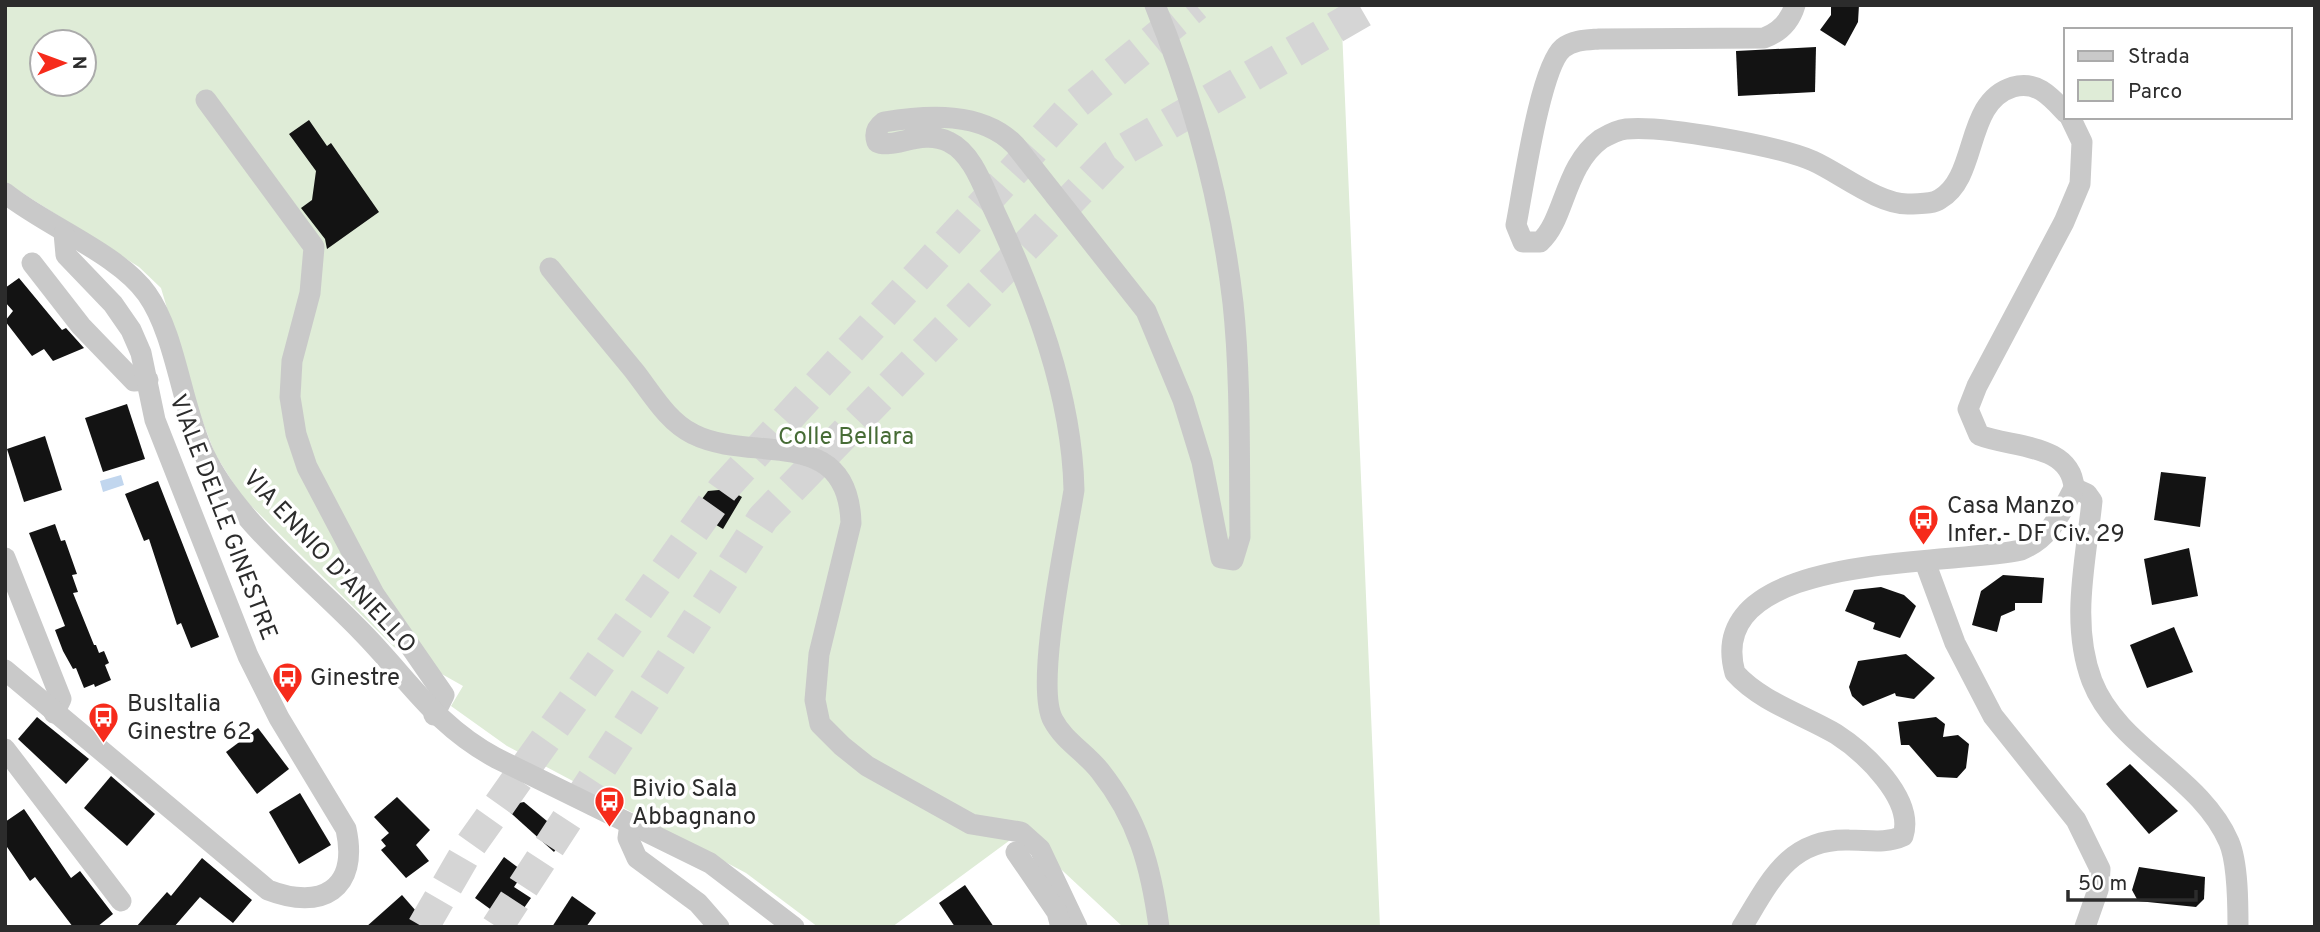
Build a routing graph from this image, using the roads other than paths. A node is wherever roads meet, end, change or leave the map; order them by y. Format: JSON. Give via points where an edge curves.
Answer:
{"nodes":[{"id":1,"x":1155,"y":5,"type":"edge"},
{"id":2,"x":1795,"y":5,"type":"edge"},
{"id":3,"x":206,"y":100,"type":"dead end"},
{"id":4,"x":2064,"y":111,"type":"edge"},
{"id":5,"x":2071,"y":119,"type":"edge"},
{"id":6,"x":5,"y":192,"type":"edge"},
{"id":7,"x":64,"y":233,"type":"junction"},
{"id":8,"x":32,"y":263,"type":"dead end"},
{"id":9,"x":550,"y":268,"type":"dead end"},
{"id":10,"x":148,"y":380,"type":"junction"},
{"id":11,"x":2074,"y":488,"type":"junction"},
{"id":12,"x":5,"y":558,"type":"edge"},
{"id":13,"x":1925,"y":562,"type":"junction"},
{"id":14,"x":5,"y":670,"type":"edge"},
{"id":15,"x":54,"y":713,"type":"junction"},
{"id":16,"x":434,"y":715,"type":"junction"},
{"id":17,"x":5,"y":749,"type":"edge"},
{"id":18,"x":630,"y":824,"type":"junction"},
{"id":19,"x":1016,"y":852,"type":"dead end"},
{"id":20,"x":121,"y":901,"type":"dead end"},
{"id":21,"x":719,"y":927,"type":"edge"},
{"id":22,"x":794,"y":927,"type":"edge"},
{"id":23,"x":1061,"y":927,"type":"edge"},
{"id":24,"x":1077,"y":927,"type":"edge"},
{"id":25,"x":1159,"y":927,"type":"edge"},
{"id":26,"x":1742,"y":927,"type":"edge"},
{"id":27,"x":2085,"y":927,"type":"edge"},
{"id":28,"x":2238,"y":927,"type":"edge"}],
"edges":[{"from":1,"to":25,"type":"street","via":[[1185,79],[1216,195],[1233,304],[1240,537],[1233,560],[1221,558],[1202,462],[1183,400],[1146,311],[1014,145],[990,126],[958,119],[884,122],[875,135],[883,145],[920,136],[949,141],[959,148],[983,187],[1034,301],[1058,383],[1073,457],[1074,490],[1044,687],[1052,720],[1097,767],[1137,828],[1154,885]]},
{"from":2,"to":4,"type":"street","via":[[1786,24],[1763,38],[1599,39],[1563,48],[1548,71],[1521,199],[1516,225],[1523,242],[1540,242],[1548,235],[1567,184],[1587,155],[1600,141],[1624,129],[1728,140],[1798,155],[1889,201],[1926,203],[1949,191],[1984,113],[2007,89],[2029,85]]},
{"from":3,"to":16,"type":"street","name":"VIA ENNIO D'ANIELLO","via":[[314,247],[310,293],[292,361],[290,397],[296,434],[307,467],[374,594],[444,695]]},
{"from":5,"to":11,"type":"street","via":[[2082,142],[2080,184],[1968,409],[1979,435],[2055,456],[2066,465]]},
{"from":6,"to":7,"type":"street","name":"VIA ENNIO D'ANIELLO"},
{"from":7,"to":10,"type":"street","name":"VIALE DELLE GINESTRE","via":[[66,256],[113,304],[131,330]]},
{"from":7,"to":16,"type":"street","name":"VIA ENNIO D'ANIELLO","via":[[124,269],[147,294],[163,325],[188,417],[222,485]]},
{"from":8,"to":10,"type":"street","via":[[81,326],[134,381]]},
{"from":9,"to":24,"type":"street","via":[[678,426],[716,442],[792,452],[831,466],[850,504],[851,523],[819,654],[815,700],[820,724],[867,766],[971,824],[1021,832],[1040,849]]},
{"from":10,"to":15,"type":"street","name":"VIALE DELLE GINESTRE","via":[[155,420],[248,656],[279,718],[346,829],[350,846],[346,873],[329,894],[317,898],[286,897],[268,890]]},
{"from":11,"to":13,"type":"street","via":[[2039,543],[2001,555]]},
{"from":11,"to":28,"type":"street","via":[[2092,501],[2080,600],[2084,652],[2093,682],[2126,729],[2203,803],[2229,843]]},
{"from":12,"to":15,"type":"street","via":[[61,699]]},
{"from":13,"to":26,"type":"street","via":[[1804,579],[1757,601],[1738,624],[1730,646],[1735,673],[1761,694],[1838,736],[1864,758],[1900,800],[1906,827],[1903,836],[1893,841],[1827,841],[1802,849],[1778,871]]},
{"from":13,"to":27,"type":"street","via":[[1955,643],[1993,716],[2076,820],[2100,869],[2099,887]]},
{"from":14,"to":15,"type":"street","name":"VIALE DELLE GINESTRE"},
{"from":16,"to":18,"type":"street","name":"VIA ENNIO D'ANIELLO","via":[[471,744]]},
{"from":17,"to":20,"type":"street"},
{"from":18,"to":21,"type":"street","via":[[628,838],[637,858],[698,903]]},
{"from":18,"to":22,"type":"street","name":"VIA ENNIO D'ANIELLO","via":[[710,863]]},
{"from":19,"to":23,"type":"street"}]}
